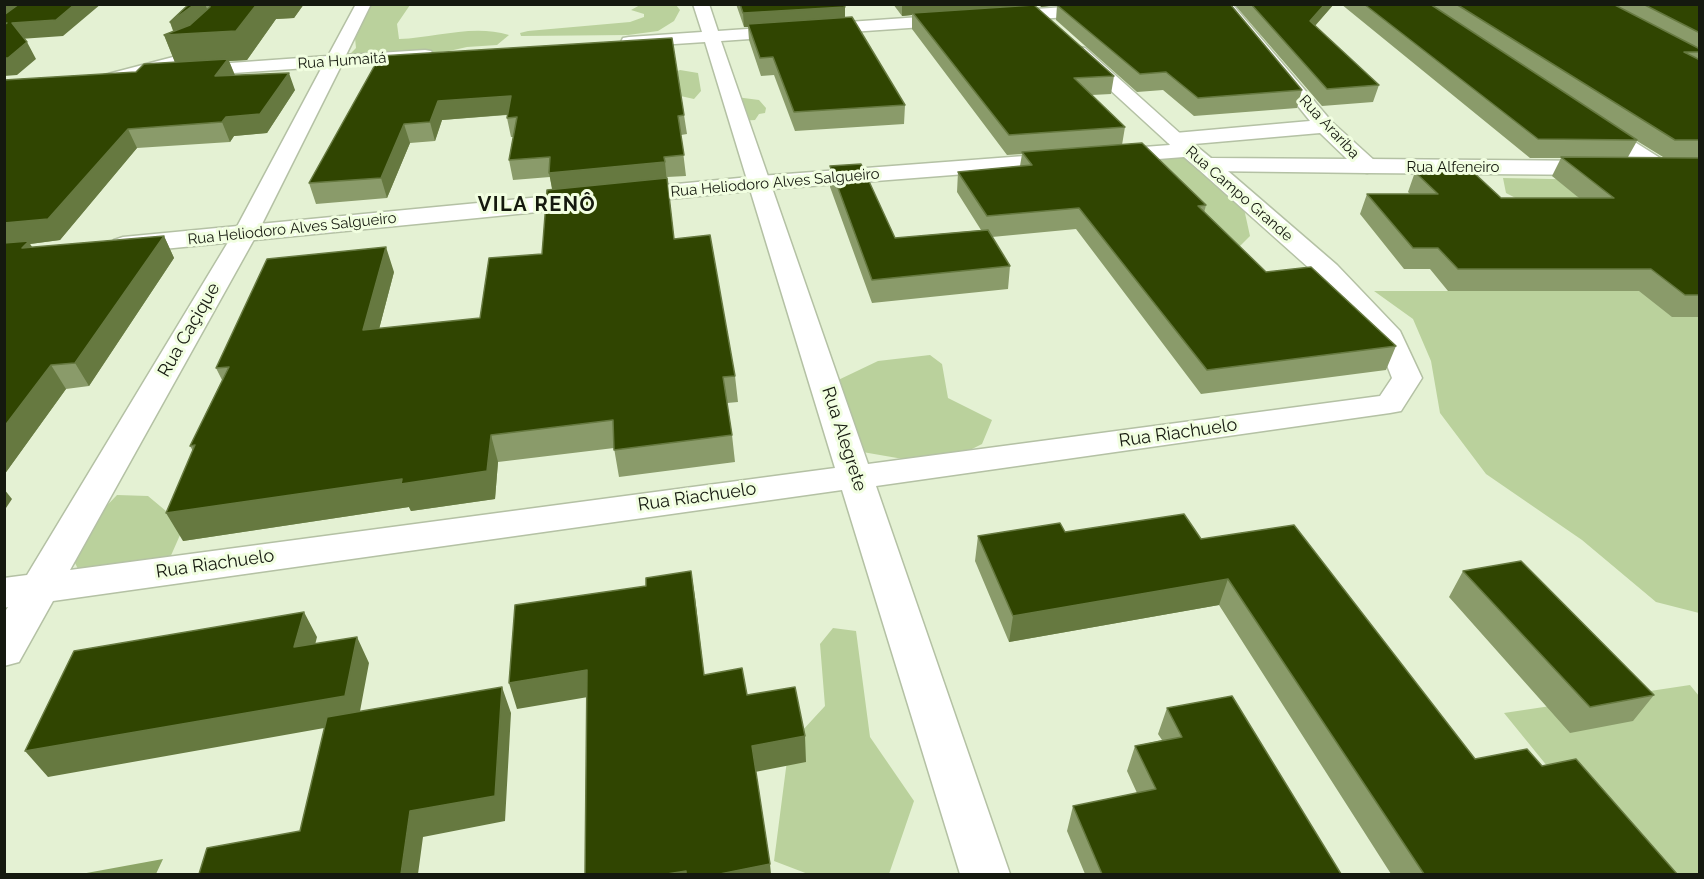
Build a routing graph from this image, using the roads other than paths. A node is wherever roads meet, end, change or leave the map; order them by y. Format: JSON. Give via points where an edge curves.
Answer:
{"nodes":[{"id":1,"x":364,"y":4,"type":"edge"},
{"id":2,"x":701,"y":4,"type":"edge"},
{"id":3,"x":1183,"y":4,"type":"edge"},
{"id":4,"x":1223,"y":4,"type":"edge"},
{"id":5,"x":1032,"y":9,"type":"edge"},
{"id":6,"x":710,"y":36,"type":"junction"},
{"id":7,"x":206,"y":40,"type":"edge"},
{"id":8,"x":617,"y":42,"type":"edge"},
{"id":9,"x":442,"y":54,"type":"edge"},
{"id":10,"x":337,"y":61,"type":"junction"},
{"id":11,"x":102,"y":77,"type":"joint"},
{"id":12,"x":1580,"y":116,"type":"edge"},
{"id":13,"x":1325,"y":126,"type":"junction"},
{"id":14,"x":1190,"y":151,"type":"junction"},
{"id":15,"x":1366,"y":166,"type":"junction"},
{"id":16,"x":760,"y":183,"type":"junction"},
{"id":17,"x":245,"y":234,"type":"junction"},
{"id":18,"x":96,"y":248,"type":"edge"},
{"id":19,"x":1390,"y":405,"type":"joint"},
{"id":20,"x":856,"y":476,"type":"junction"},
{"id":21,"x":39,"y":588,"type":"junction"},
{"id":22,"x":4,"y":593,"type":"edge"},
{"id":23,"x":4,"y":650,"type":"edge"},
{"id":24,"x":985,"y":874,"type":"edge"}],
"edges":[{"from":1,"to":10,"type":"street","name":"Rua Caçique"},
{"from":2,"to":6,"type":"street","name":"Rua Alegrete"},
{"from":3,"to":5,"type":"street"},
{"from":4,"to":13,"type":"street","name":"Rua Araríba"},
{"from":5,"to":6,"type":"street"},
{"from":5,"to":14,"type":"street","name":"Rua Campo Grande"},
{"from":6,"to":8,"type":"street"},
{"from":6,"to":16,"type":"street","name":"Rua Alegrete"},
{"from":7,"to":11,"type":"lane","via":[[181,58]]},
{"from":9,"to":10,"type":"street","name":"Rua Humaitá"},
{"from":10,"to":11,"type":"street","name":"Rua Humaitá"},
{"from":10,"to":17,"type":"street","name":"Rua Caçique"},
{"from":12,"to":15,"type":"street","name":"Rua Alfeneiro","via":[[1670,168]]},
{"from":13,"to":14,"type":"street","name":"Rua Heliodoro Alves Salgueiro"},
{"from":13,"to":15,"type":"street","name":"Rua Araríba"},
{"from":14,"to":15,"type":"street","name":"Rua Alfeneiro"},
{"from":14,"to":16,"type":"street","name":"Rua Heliodoro Alves Salgueiro"},
{"from":14,"to":19,"type":"street","name":"Rua Campo Grande","via":[[1328,271],[1390,337],[1407,378]]},
{"from":16,"to":17,"type":"street","name":"Rua Heliodoro Alves Salgueiro"},
{"from":16,"to":20,"type":"street","name":"Rua Alegrete"},
{"from":17,"to":18,"type":"street","name":"Rua Heliodoro Alves Salgueiro"},
{"from":17,"to":21,"type":"street","name":"Rua Caçique"},
{"from":19,"to":20,"type":"street","name":"Rua Riachuelo"},
{"from":20,"to":21,"type":"street","name":"Rua Riachuelo"},
{"from":20,"to":24,"type":"street","name":"Rua Alegrete"},
{"from":21,"to":22,"type":"street","name":"Rua Riachuelo"},
{"from":21,"to":23,"type":"street","name":"Rua Caçique"}]}
